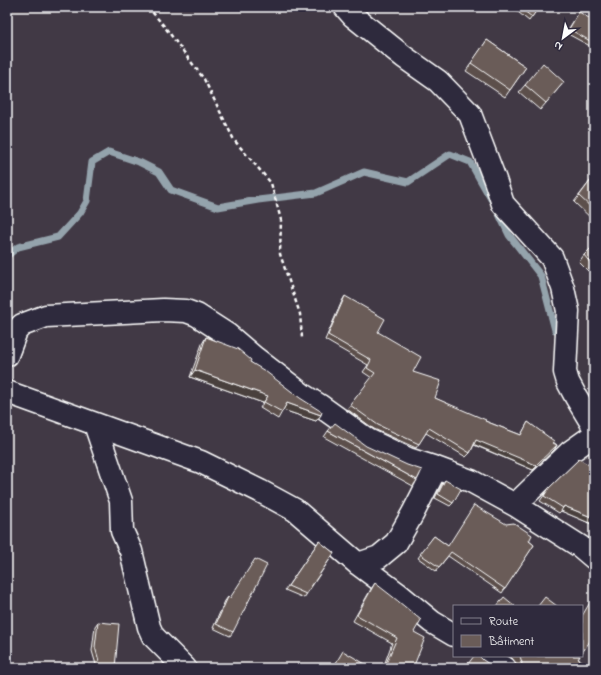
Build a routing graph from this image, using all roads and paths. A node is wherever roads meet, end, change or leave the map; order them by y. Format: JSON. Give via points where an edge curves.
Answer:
{"nodes":[{"id":1,"x":148,"y":7,"type":"edge"},
{"id":2,"x":345,"y":7,"type":"edge"},
{"id":3,"x":302,"y":338,"type":"dead end"},
{"id":4,"x":7,"y":355,"type":"edge"},
{"id":5,"x":7,"y":392,"type":"edge"},
{"id":6,"x":95,"y":424,"type":"junction"},
{"id":7,"x":594,"y":426,"type":"edge"},
{"id":8,"x":594,"y":435,"type":"edge"},
{"id":9,"x":436,"y":468,"type":"junction"},
{"id":10,"x":515,"y":505,"type":"junction"},
{"id":11,"x":594,"y":558,"type":"edge"},
{"id":12,"x":358,"y":564,"type":"junction"},
{"id":13,"x":453,"y":634,"type":"edge"},
{"id":14,"x":488,"y":657,"type":"edge"},
{"id":15,"x":185,"y":668,"type":"edge"},
{"id":16,"x":505,"y":668,"type":"edge"}],
"edges":[{"from":1,"to":3,"type":"path","via":[[204,79],[234,140],[271,183],[281,220],[280,254],[300,314]]},
{"from":2,"to":7,"type":"street","via":[[353,16],[438,81],[470,114],[503,204],[552,258],[568,311],[565,372],[576,397]]},
{"from":4,"to":9,"type":"street","via":[[16,331],[22,325],[46,316],[186,311],[228,335],[303,395],[368,440],[408,459]]},
{"from":5,"to":6,"type":"street"},
{"from":6,"to":12,"type":"street","via":[[201,462],[260,491],[294,510]]},
{"from":6,"to":15,"type":"street","via":[[121,501],[122,531],[131,551],[148,627],[153,636]]},
{"from":8,"to":10,"type":"street","via":[[570,452]]},
{"from":9,"to":10,"type":"street","via":[[471,481]]},
{"from":9,"to":12,"type":"street","via":[[396,543],[379,557]]},
{"from":10,"to":11,"type":"street"},
{"from":12,"to":13,"type":"street","via":[[432,622]]},
{"from":14,"to":16,"type":"street"}]}
